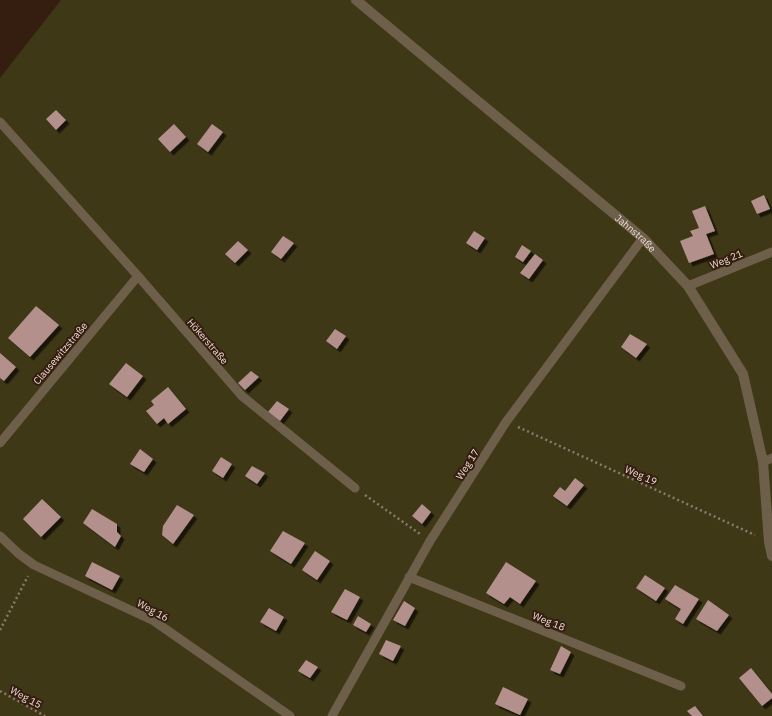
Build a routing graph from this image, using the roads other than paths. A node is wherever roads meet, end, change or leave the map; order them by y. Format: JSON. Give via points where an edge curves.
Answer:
{"nodes":[{"id":1,"x":356,"y":0,"type":"edge"},
{"id":2,"x":0,"y":122,"type":"edge"},
{"id":3,"x":643,"y":238,"type":"junction"},
{"id":4,"x":772,"y":252,"type":"edge"},
{"id":5,"x":138,"y":276,"type":"junction"},
{"id":6,"x":688,"y":286,"type":"junction"},
{"id":7,"x":0,"y":443,"type":"edge"},
{"id":8,"x":767,"y":460,"type":"edge"},
{"id":9,"x":355,"y":488,"type":"road end"},
{"id":10,"x":0,"y":536,"type":"edge"},
{"id":11,"x":772,"y":556,"type":"edge"},
{"id":12,"x":409,"y":576,"type":"junction"},
{"id":13,"x":681,"y":686,"type":"dead end"},
{"id":14,"x":290,"y":716,"type":"edge"},
{"id":15,"x":332,"y":716,"type":"edge"}],
"edges":[{"from":1,"to":3,"type":"street","name":"Jahnstraße"},
{"from":2,"to":5,"type":"lane","name":"Hökerstraße"},
{"from":3,"to":6,"type":"street","name":"Jahnstraße"},
{"from":3,"to":12,"type":"lane","name":"Weg 17","via":[[506,422]]},
{"from":4,"to":6,"type":"lane","name":"Weg 21"},
{"from":5,"to":7,"type":"lane","name":"Clausewitzstraße"},
{"from":5,"to":9,"type":"lane","name":"Hökerstraße","via":[[242,396]]},
{"from":6,"to":8,"type":"street","name":"Jahnstraße","via":[[743,374]]},
{"from":8,"to":11,"type":"street","name":"Jahnstraße","via":[[769,542]]},
{"from":10,"to":14,"type":"lane","name":"Weg 16","via":[[34,565],[154,621]]},
{"from":12,"to":13,"type":"lane","name":"Weg 18"},
{"from":12,"to":15,"type":"lane","name":"Weg 17"}]}
